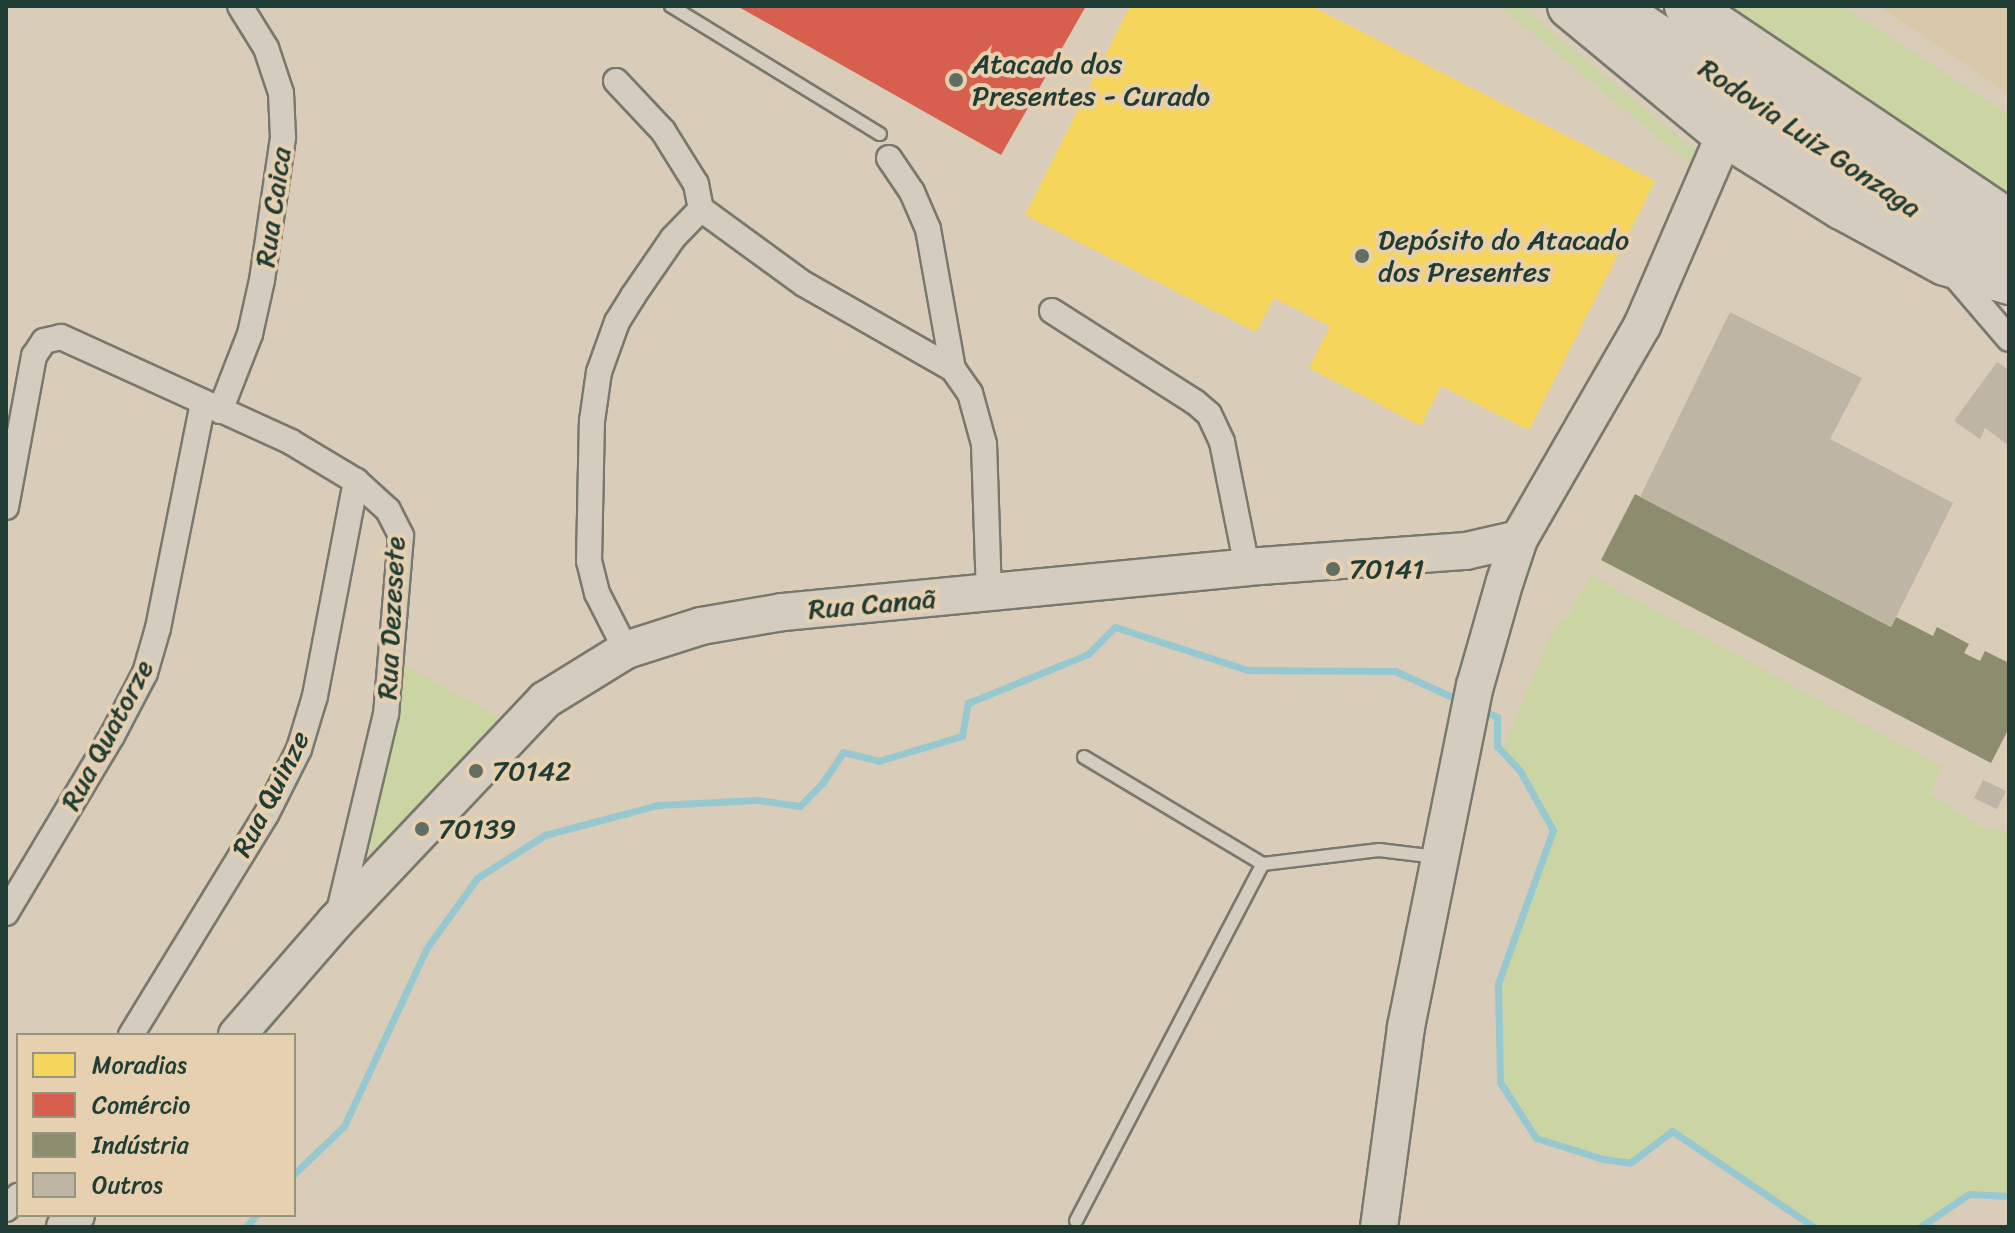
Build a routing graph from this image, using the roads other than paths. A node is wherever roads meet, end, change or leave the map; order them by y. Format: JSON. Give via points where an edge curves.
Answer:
{"nodes":[{"id":1,"x":240,"y":6,"type":"edge"},
{"id":2,"x":671,"y":6,"type":"edge"},
{"id":3,"x":1570,"y":6,"type":"edge"},
{"id":4,"x":1611,"y":6,"type":"edge"},
{"id":5,"x":1687,"y":6,"type":"edge"},
{"id":6,"x":616,"y":81,"type":"dead end"},
{"id":7,"x":880,"y":134,"type":"dead end"},
{"id":8,"x":1725,"y":134,"type":"junction"},
{"id":9,"x":889,"y":158,"type":"dead end"},
{"id":10,"x":701,"y":209,"type":"junction"},
{"id":11,"x":2009,"y":222,"type":"edge"},
{"id":12,"x":1945,"y":263,"type":"junction"},
{"id":13,"x":2009,"y":270,"type":"edge"},
{"id":14,"x":2009,"y":282,"type":"edge"},
{"id":15,"x":1052,"y":311,"type":"dead end"},
{"id":16,"x":2009,"y":339,"type":"edge"},
{"id":17,"x":953,"y":369,"type":"junction"},
{"id":18,"x":212,"y":407,"type":"junction"},
{"id":19,"x":356,"y":481,"type":"junction"},
{"id":20,"x":6,"y":507,"type":"edge"},
{"id":21,"x":1519,"y":539,"type":"junction"},
{"id":22,"x":1247,"y":567,"type":"junction"},
{"id":23,"x":989,"y":592,"type":"junction"},
{"id":24,"x":626,"y":650,"type":"junction"},
{"id":25,"x":1084,"y":757,"type":"dead end"},
{"id":26,"x":1440,"y":858,"type":"junction"},
{"id":27,"x":1263,"y":864,"type":"junction"},
{"id":28,"x":6,"y":913,"type":"edge"},
{"id":29,"x":336,"y":921,"type":"junction"},
{"id":30,"x":132,"y":1033,"type":"edge"},
{"id":31,"x":239,"y":1033,"type":"edge"},
{"id":32,"x":1076,"y":1221,"type":"dead end"},
{"id":33,"x":1379,"y":1227,"type":"edge"}],
"edges":[{"from":1,"to":18,"type":"street","name":"Rua Caica","via":[[266,48],[281,93],[283,137],[277,200],[250,334]]},
{"from":2,"to":7,"type":"lane"},
{"from":3,"to":8,"type":"highway"},
{"from":4,"to":13,"type":"highway","name":"Rodovia Luiz Gonzaga"},
{"from":5,"to":11,"type":"highway","name":"Rodovia Luiz Gonzaga"},
{"from":6,"to":10,"type":"street","via":[[663,131],[696,184]]},
{"from":8,"to":12,"type":"highway","via":[[1880,230]]},
{"from":8,"to":21,"type":"street","via":[[1642,326]]},
{"from":9,"to":17,"type":"street","via":[[928,229]]},
{"from":10,"to":17,"type":"street","via":[[804,284]]},
{"from":10,"to":24,"type":"street","via":[[673,238],[633,296],[599,372],[592,421],[589,561],[597,593]]},
{"from":12,"to":14,"type":"highway"},
{"from":12,"to":16,"type":"street"},
{"from":15,"to":22,"type":"street","via":[[1209,414],[1222,442]]},
{"from":17,"to":23,"type":"street","via":[[970,393],[984,444]]},
{"from":18,"to":19,"type":"street","name":"Rua Dezesete","via":[[291,442]]},
{"from":18,"to":20,"type":"street","name":"Rua Dezesete","via":[[61,337],[44,341],[34,356]]},
{"from":18,"to":28,"type":"street","name":"Rua Quatorze","via":[[145,673]]},
{"from":19,"to":29,"type":"street","name":"Rua Dezesete","via":[[398,524],[401,562],[386,714]]},
{"from":19,"to":30,"type":"street","name":"Rua Quinze","via":[[315,696],[299,749],[266,815]]},
{"from":21,"to":22,"type":"street","name":"Rua Canaã","via":[[1466,551]]},
{"from":21,"to":26,"type":"street","via":[[1475,686]]},
{"from":22,"to":23,"type":"street","name":"Rua Canaã"},
{"from":23,"to":24,"type":"street","name":"Rua Canaã","via":[[783,612],[701,626]]},
{"from":24,"to":29,"type":"street","name":"Rua Canaã","via":[[545,700]]},
{"from":25,"to":27,"type":"lane"},
{"from":26,"to":27,"type":"lane","via":[[1379,850]]},
{"from":26,"to":33,"type":"street","via":[[1406,1027]]},
{"from":27,"to":32,"type":"lane"},
{"from":29,"to":31,"type":"street","name":"Rua Canaã"}]}
